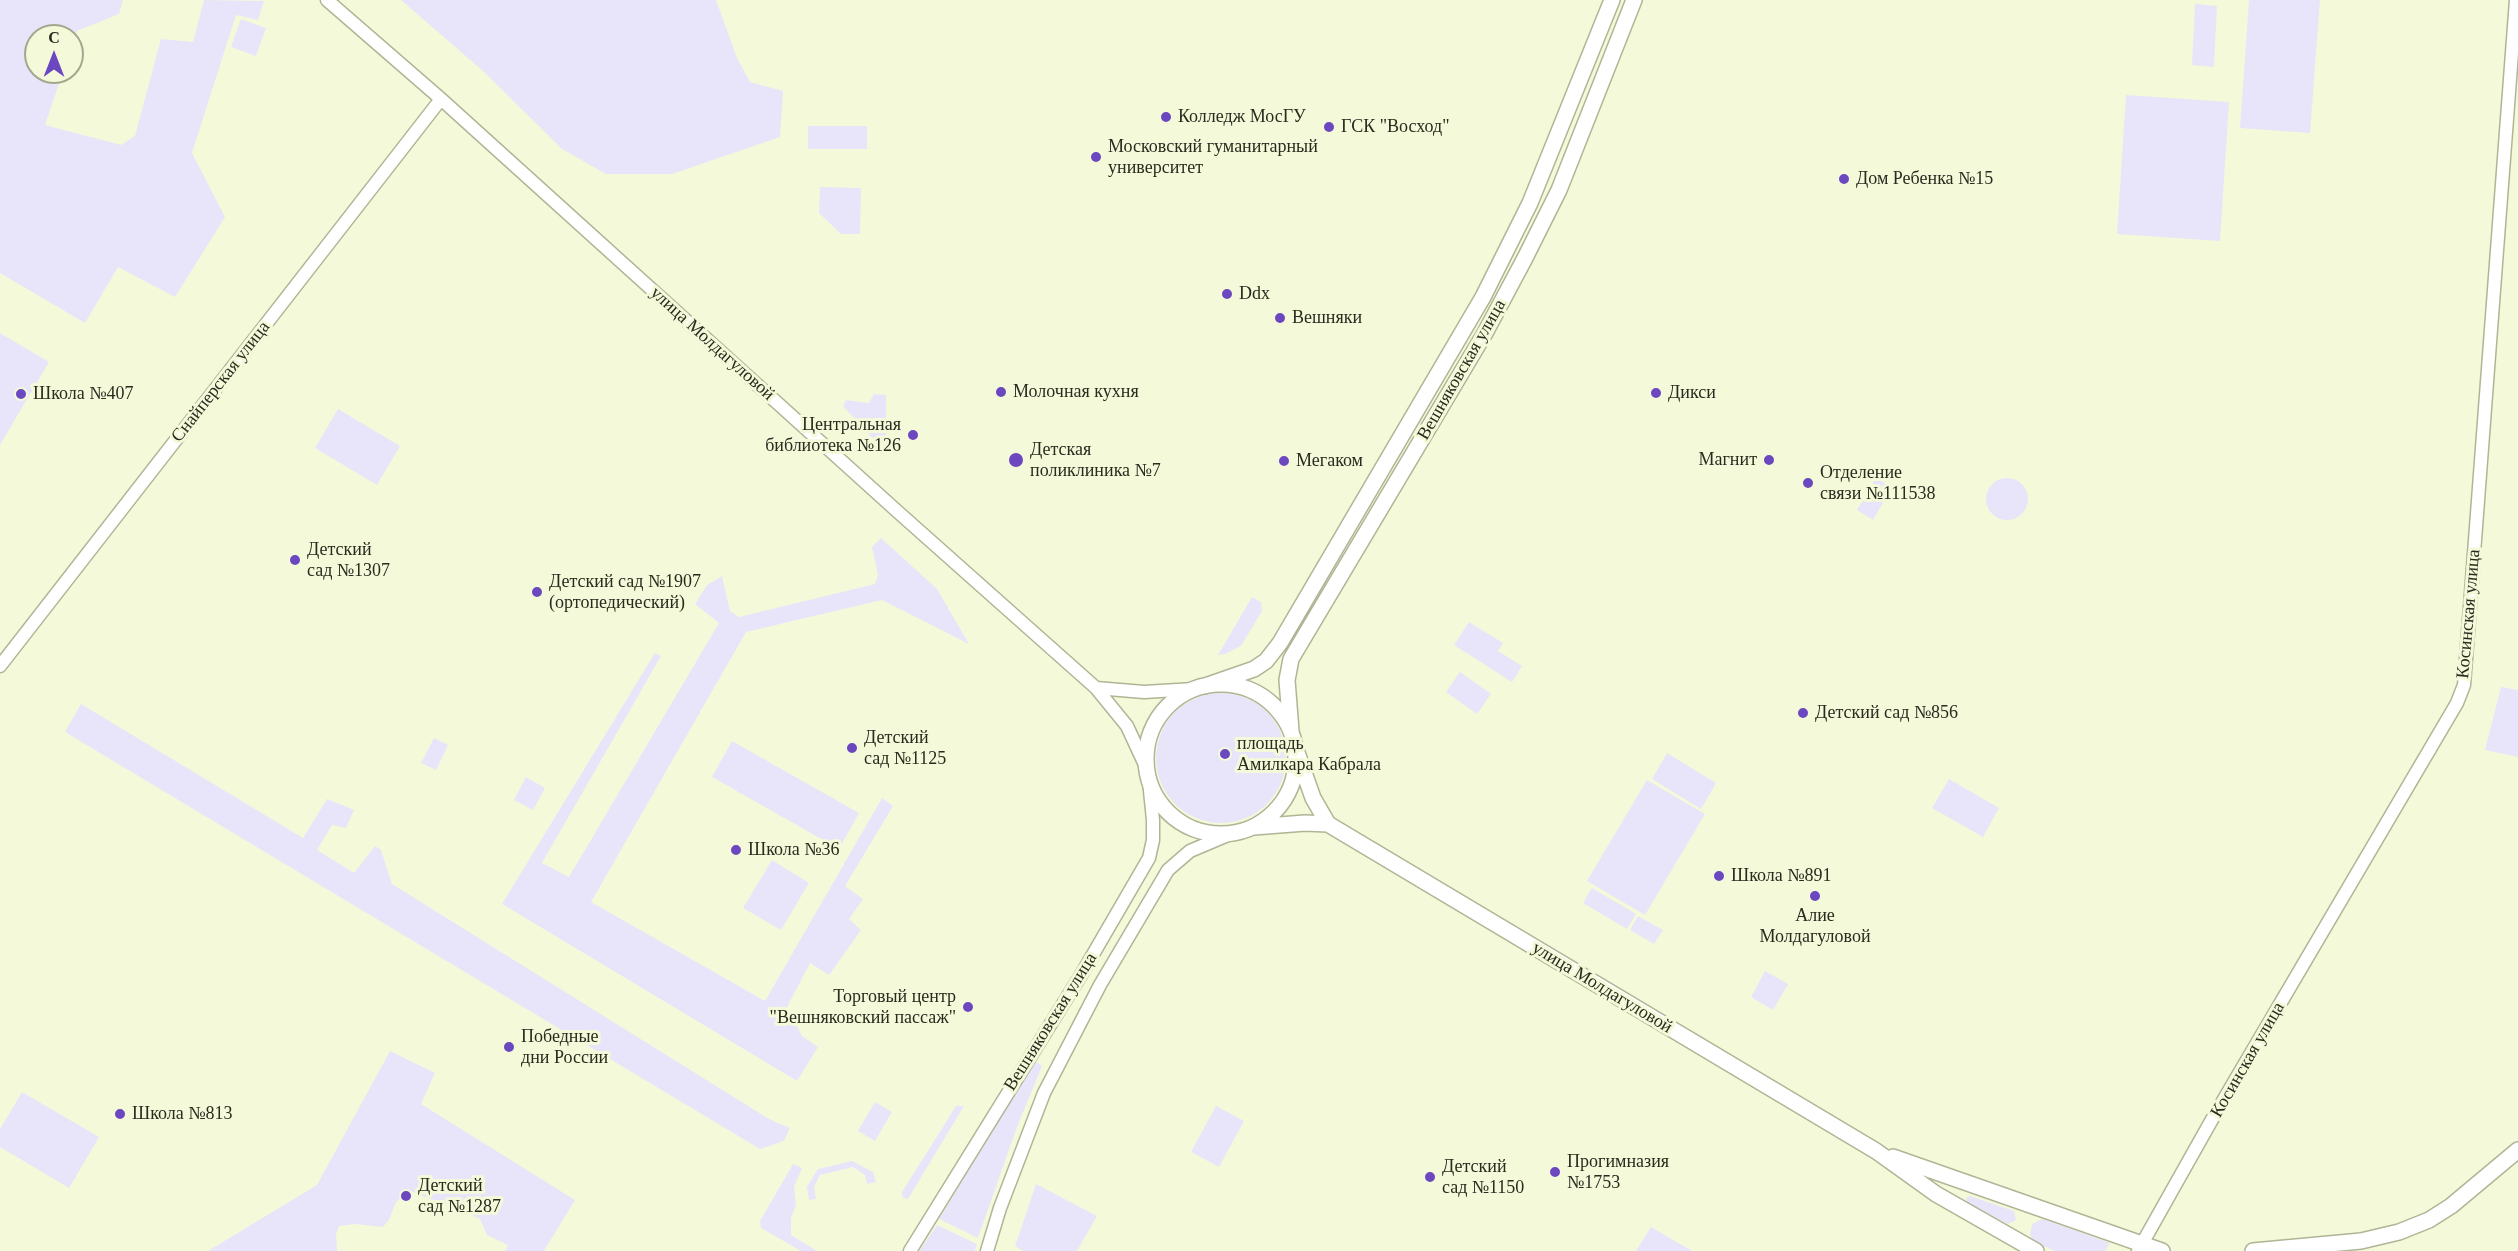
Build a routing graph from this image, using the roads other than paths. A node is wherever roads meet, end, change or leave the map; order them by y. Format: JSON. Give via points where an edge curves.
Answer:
{"nodes":[{"id":1,"x":327,"y":0,"type":"edge"},
{"id":2,"x":1612,"y":0,"type":"edge"},
{"id":3,"x":1634,"y":0,"type":"edge"},
{"id":4,"x":2516,"y":0,"type":"edge"},
{"id":5,"x":441,"y":99,"type":"junction"},
{"id":6,"x":1502,"y":259,"type":"junction"},
{"id":7,"x":1520,"y":269,"type":"junction"},
{"id":8,"x":1457,"y":341,"type":"junction"},
{"id":9,"x":1474,"y":351,"type":"junction"},
{"id":10,"x":0,"y":666,"type":"edge"},
{"id":11,"x":1199,"y":687,"type":"junction"},
{"id":12,"x":1096,"y":688,"type":"junction"},
{"id":13,"x":1291,"y":731,"type":"junction"},
{"id":14,"x":1295,"y":747,"type":"junction"},
{"id":15,"x":1147,"y":774,"type":"junction"},
{"id":16,"x":1328,"y":824,"type":"junction"},
{"id":17,"x":1251,"y":827,"type":"junction"},
{"id":18,"x":1235,"y":832,"type":"junction"},
{"id":19,"x":2518,"y":1150,"type":"edge"},
{"id":20,"x":1876,"y":1151,"type":"junction"},
{"id":21,"x":1962,"y":1182,"type":"junction"},
{"id":22,"x":1951,"y":1203,"type":"junction"},
{"id":23,"x":2140,"y":1248,"type":"edge"},
{"id":24,"x":910,"y":1251,"type":"edge"},
{"id":25,"x":987,"y":1251,"type":"edge"},
{"id":26,"x":2037,"y":1251,"type":"edge"},
{"id":27,"x":2162,"y":1251,"type":"edge"},
{"id":28,"x":2253,"y":1251,"type":"edge"}],
"edges":[{"from":1,"to":5,"type":"street","name":"улица Молдагуловой"},
{"from":2,"to":6,"type":"main road","name":"Вешняковская улица","via":[[1535,192]]},
{"from":3,"to":7,"type":"main road","name":"Вешняковская улица","via":[[1559,190]]},
{"from":4,"to":23,"type":"street","name":"Косинская улица","via":[[2464,685]]},
{"from":5,"to":10,"type":"street","name":"Снайперская улица"},
{"from":5,"to":12,"type":"street","name":"улица Молдагуловой"},
{"from":6,"to":7,"type":"street","via":[[1501,266],[1506,272]]},
{"from":6,"to":8,"type":"main road","name":"Вешняковская улица"},
{"from":7,"to":9,"type":"main road","name":"Вешняковская улица"},
{"from":8,"to":9,"type":"street","via":[[1470,338],[1475,344]]},
{"from":8,"to":11,"type":"main road","name":"Вешняковская улица","via":[[1275,651],[1254,669]]},
{"from":9,"to":13,"type":"main road","name":"Вешняковская улица","via":[[1291,659],[1287,680]]},
{"from":11,"to":12,"type":"street","via":[[1144,692]]},
{"from":11,"to":13,"type":"main road","via":[[1244,688],[1264,697]]},
{"from":11,"to":15,"type":"main road","via":[[1180,695],[1154,724],[1148,740]]},
{"from":12,"to":15,"type":"street","name":"улица Молдагуловой","via":[[1127,726]]},
{"from":13,"to":14,"type":"main road"},
{"from":14,"to":16,"type":"main road","name":"улица Молдагуловой","via":[[1313,798]]},
{"from":14,"to":17,"type":"main road","via":[[1295,772],[1288,792],[1277,808]]},
{"from":15,"to":18,"type":"main road","via":[[1159,801],[1173,817],[1189,827],[1213,833]]},
{"from":15,"to":24,"type":"street","name":"Вешняковская улица","via":[[1153,820],[1149,858]]},
{"from":16,"to":17,"type":"main road","name":"улица Молдагуловой"},
{"from":16,"to":20,"type":"main road","name":"улица Молдагуловой"},
{"from":17,"to":18,"type":"main road"},
{"from":18,"to":25,"type":"street","name":"Вешняковская улица","via":[[1190,851],[1168,870],[1100,985],[1044,1093]]},
{"from":19,"to":28,"type":"main road","via":[[2451,1206],[2399,1232],[2361,1241]]},
{"from":20,"to":21,"type":"main road","name":"улица Молдагуловой"},
{"from":20,"to":22,"type":"main road","name":"улица Молдагуловой"},
{"from":21,"to":22,"type":"street","via":[[1950,1190]]},
{"from":21,"to":23,"type":"main road","name":"улица Молдагуловой"},
{"from":22,"to":26,"type":"main road","name":"улица Молдагуловой"},
{"from":23,"to":27,"type":"main road","name":"улица Молдагуловой"}]}
